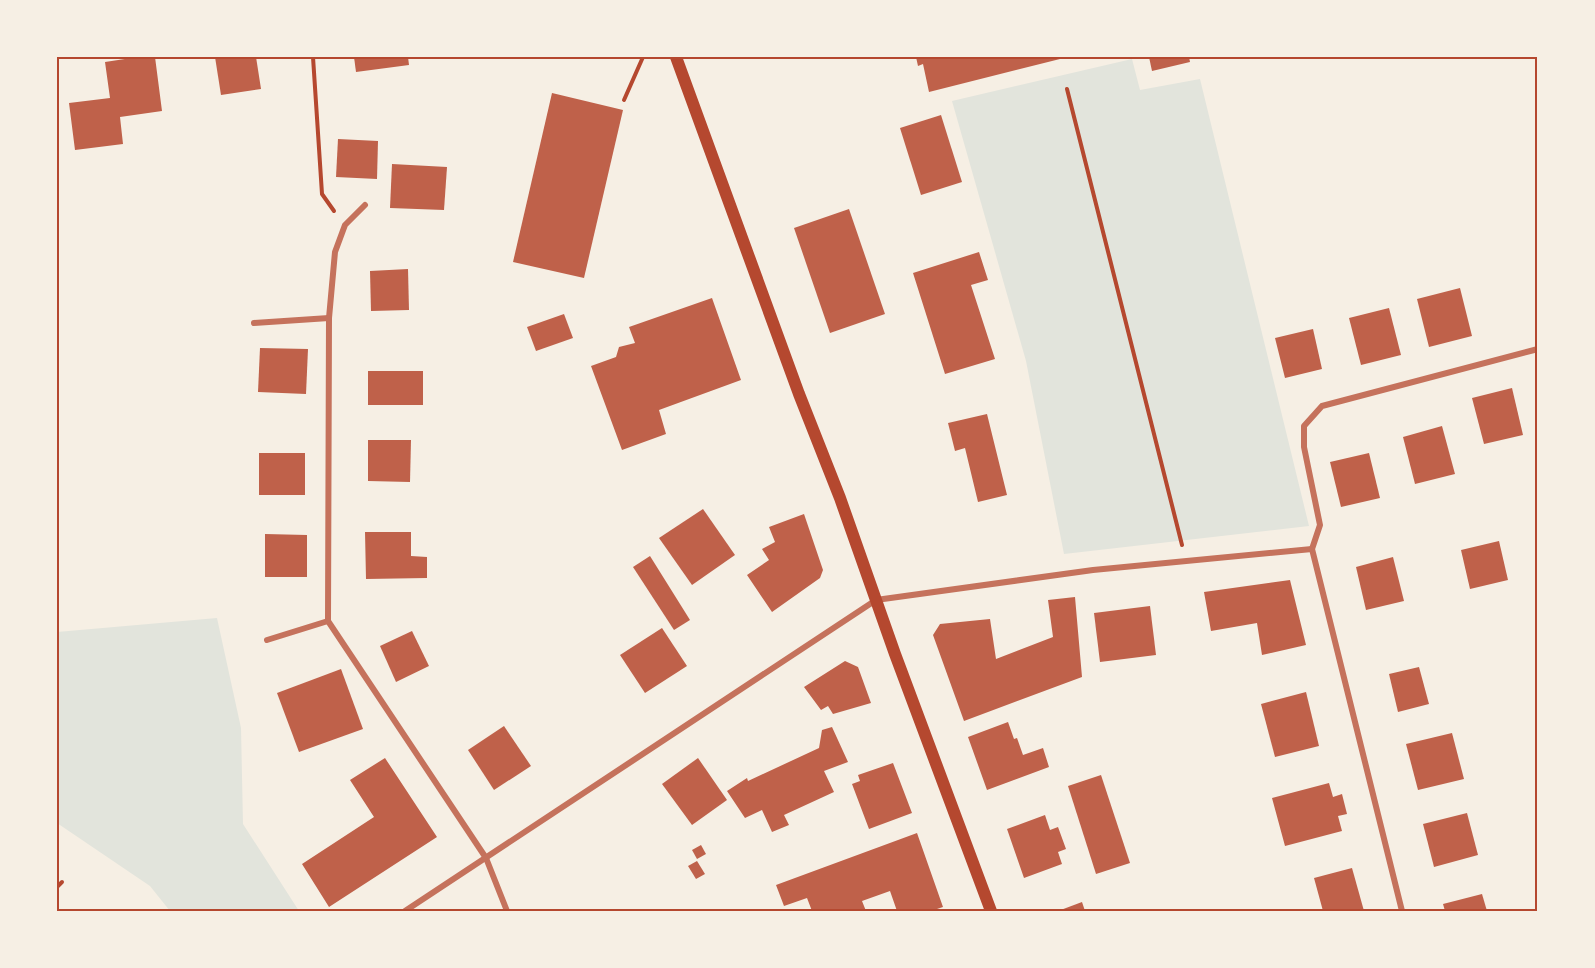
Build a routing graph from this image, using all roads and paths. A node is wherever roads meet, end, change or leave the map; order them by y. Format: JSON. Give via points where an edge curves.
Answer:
{"nodes":[{"id":1,"x":313,"y":57,"type":"edge"},
{"id":2,"x":643,"y":57,"type":"edge"},
{"id":3,"x":676,"y":57,"type":"edge"},
{"id":4,"x":1067,"y":89,"type":"dead end"},
{"id":5,"x":624,"y":100,"type":"dead end"},
{"id":6,"x":365,"y":205,"type":"dead end"},
{"id":7,"x":345,"y":225,"type":"junction"},
{"id":8,"x":329,"y":318,"type":"junction"},
{"id":9,"x":254,"y":323,"type":"dead end"},
{"id":10,"x":1538,"y":349,"type":"edge"},
{"id":11,"x":1312,"y":549,"type":"junction"},
{"id":12,"x":1186,"y":561,"type":"junction"},
{"id":13,"x":876,"y":600,"type":"junction"},
{"id":14,"x":328,"y":621,"type":"junction"},
{"id":15,"x":267,"y":640,"type":"dead end"},
{"id":16,"x":486,"y":858,"type":"junction"},
{"id":17,"x":62,"y":882,"type":"dead end"},
{"id":18,"x":57,"y":887,"type":"edge"},
{"id":19,"x":405,"y":911,"type":"edge"},
{"id":20,"x":507,"y":911,"type":"edge"},
{"id":21,"x":991,"y":911,"type":"edge"},
{"id":22,"x":1402,"y":911,"type":"edge"}],
"edges":[{"from":1,"to":7,"type":"path","via":[[322,194]]},
{"from":2,"to":5,"type":"path"},
{"from":3,"to":13,"type":"main road"},
{"from":4,"to":12,"type":"path"},
{"from":6,"to":7,"type":"street"},
{"from":7,"to":8,"type":"street","via":[[335,252]]},
{"from":8,"to":9,"type":"street"},
{"from":8,"to":14,"type":"street"},
{"from":10,"to":11,"type":"street","via":[[1322,406],[1304,426],[1304,447],[1320,525]]},
{"from":11,"to":12,"type":"street"},
{"from":11,"to":22,"type":"street"},
{"from":12,"to":13,"type":"street"},
{"from":13,"to":16,"type":"street"},
{"from":13,"to":21,"type":"main road"},
{"from":14,"to":15,"type":"street"},
{"from":14,"to":16,"type":"street"},
{"from":16,"to":19,"type":"street"},
{"from":16,"to":20,"type":"street"},
{"from":17,"to":18,"type":"path"}]}
